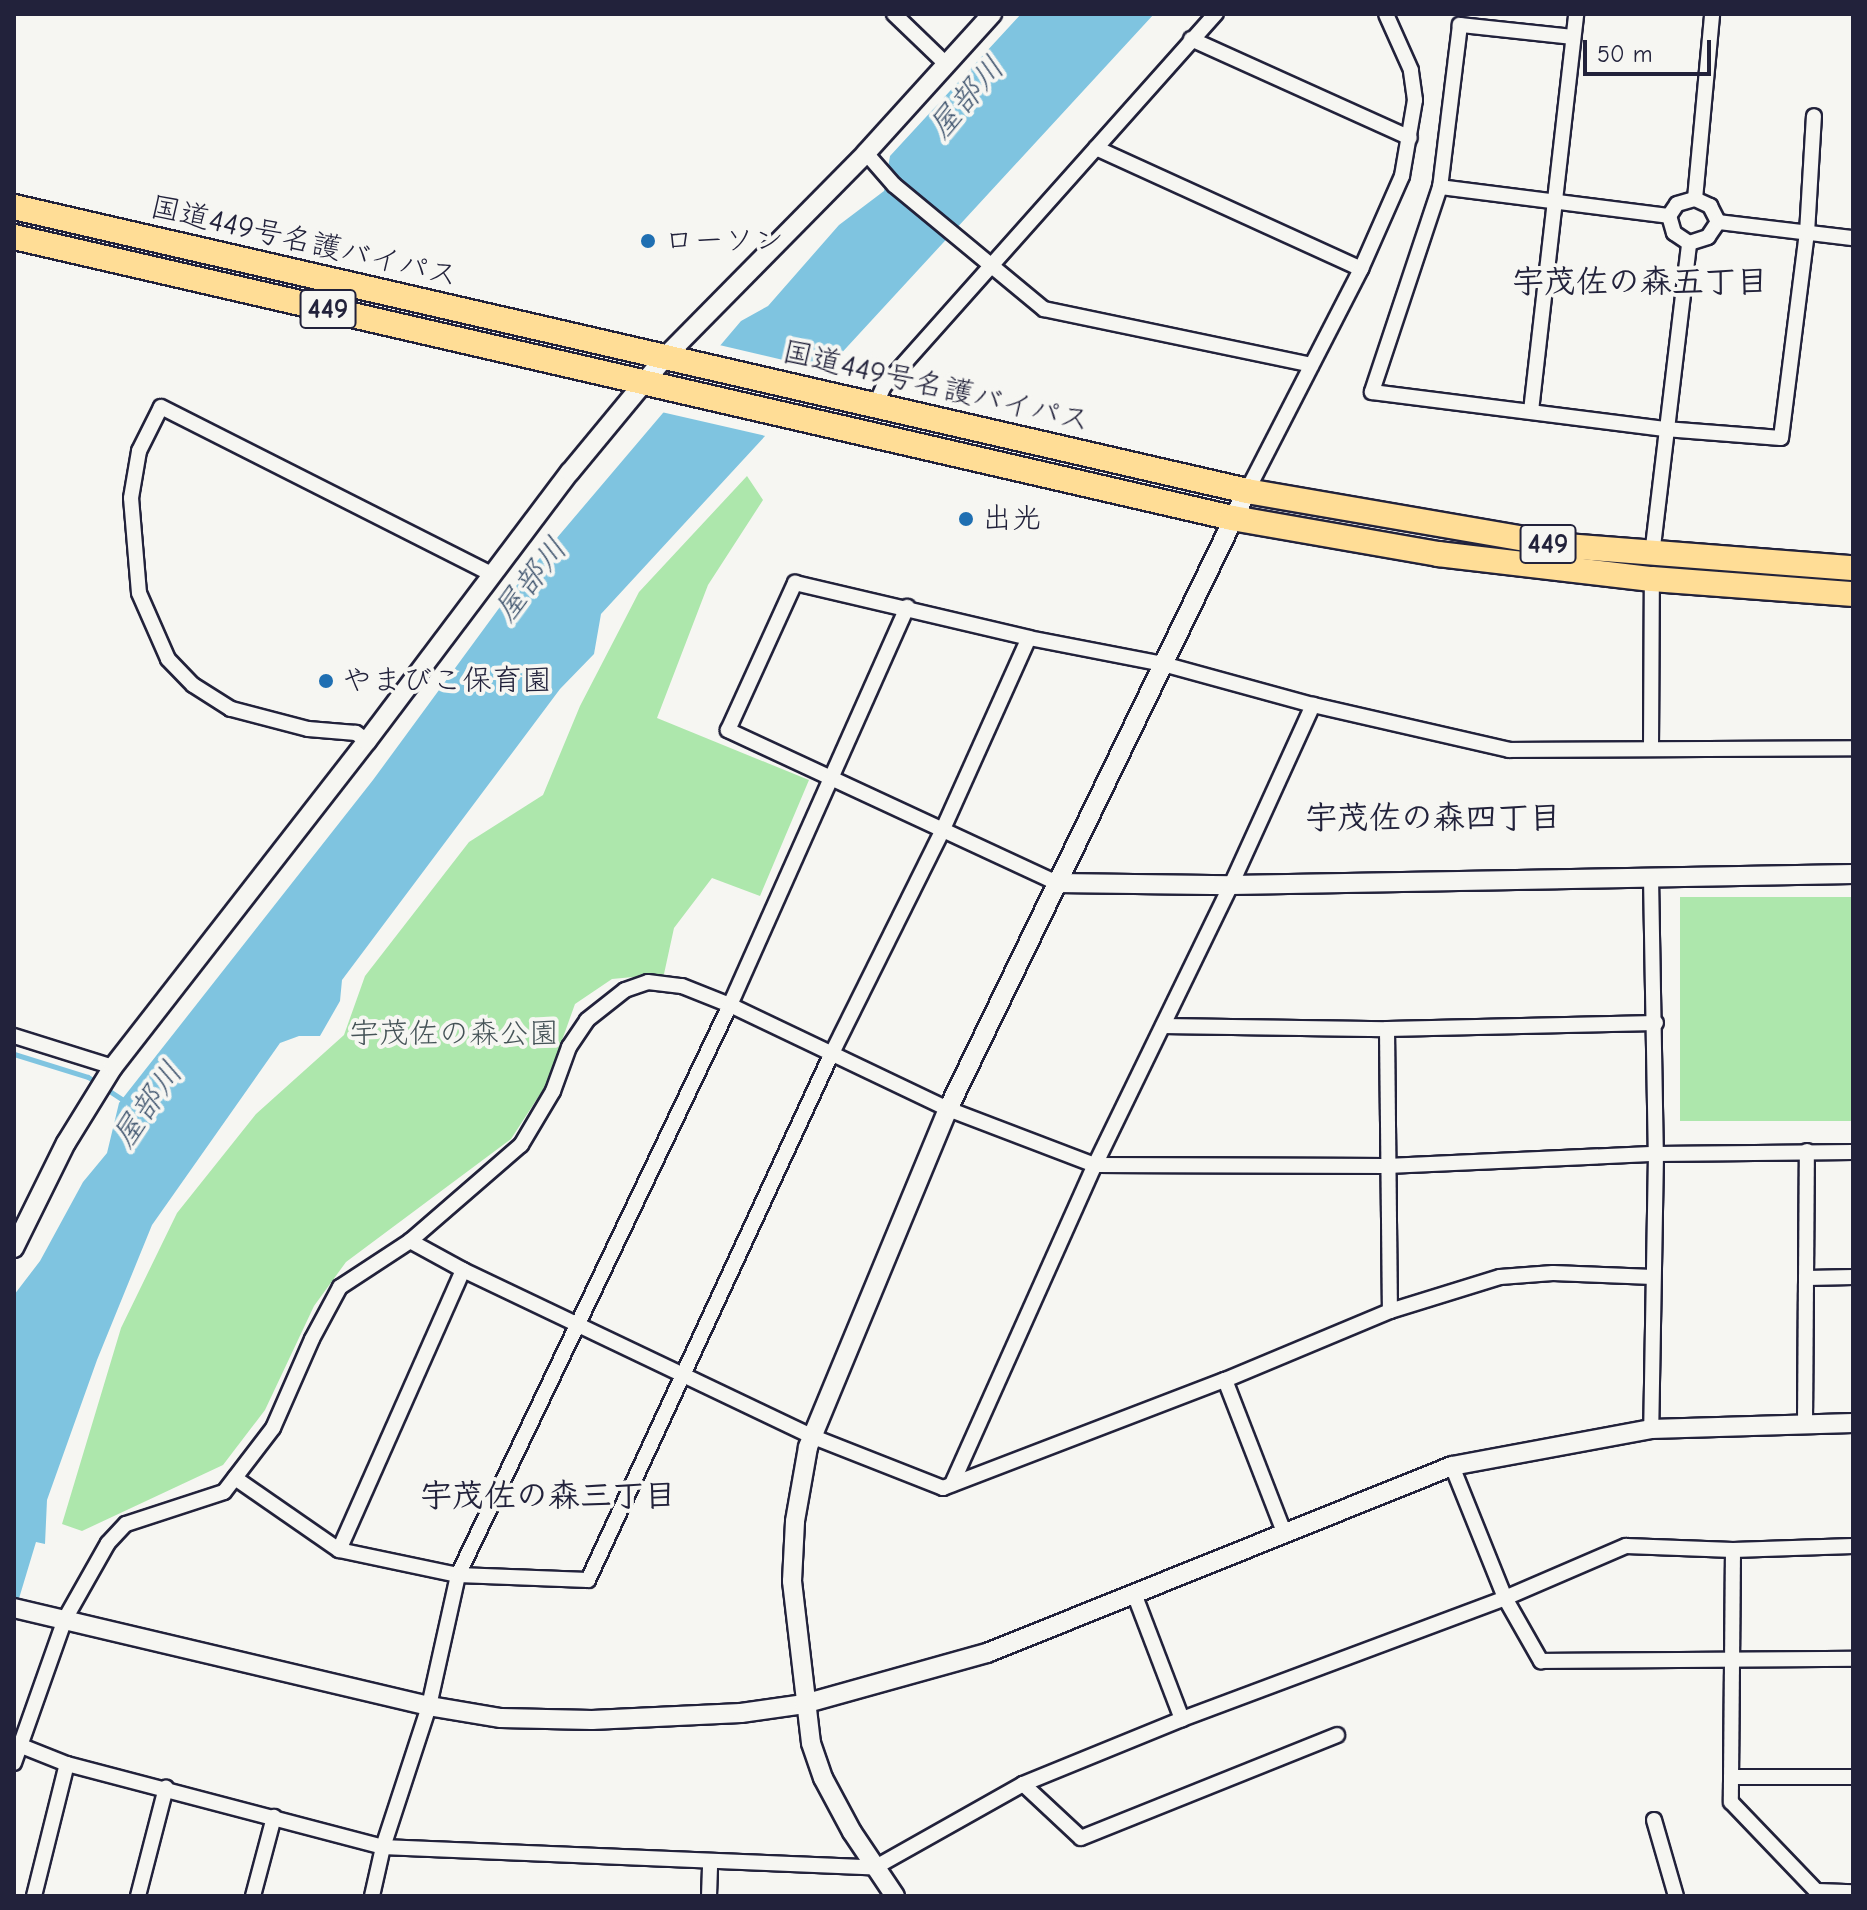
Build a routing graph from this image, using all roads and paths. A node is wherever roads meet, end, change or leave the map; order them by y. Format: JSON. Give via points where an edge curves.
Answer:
{"nodes":[{"id":1,"x":894,"y":14,"type":"edge"},
{"id":2,"x":992,"y":14,"type":"edge"},
{"id":3,"x":1216,"y":14,"type":"edge"},
{"id":4,"x":1386,"y":14,"type":"edge"},
{"id":5,"x":1576,"y":14,"type":"edge"},
{"id":6,"x":1712,"y":14,"type":"edge"},
{"id":7,"x":1573,"y":37,"type":"junction"},
{"id":8,"x":1191,"y":39,"type":"junction"},
{"id":9,"x":946,"y":64,"type":"junction"},
{"id":10,"x":1814,"y":116,"type":"dead end"},
{"id":11,"x":1410,"y":138,"type":"junction"},
{"id":12,"x":1096,"y":148,"type":"junction"},
{"id":13,"x":866,"y":153,"type":"junction"},
{"id":14,"x":1440,"y":187,"type":"junction"},
{"id":15,"x":1695,"y":199,"type":"junction"},
{"id":16,"x":1556,"y":202,"type":"junction"},
{"id":17,"x":14,"y":207,"type":"edge"},
{"id":18,"x":1669,"y":216,"type":"junction"},
{"id":19,"x":1718,"y":222,"type":"junction"},
{"id":20,"x":1807,"y":233,"type":"junction"},
{"id":21,"x":14,"y":237,"type":"edge"},
{"id":22,"x":1853,"y":238,"type":"edge"},
{"id":23,"x":1689,"y":243,"type":"junction"},
{"id":24,"x":990,"y":268,"type":"junction"},
{"id":25,"x":1361,"y":269,"type":"junction"},
{"id":26,"x":665,"y":357,"type":"junction"},
{"id":27,"x":1311,"y":365,"type":"junction"},
{"id":28,"x":643,"y":382,"type":"junction"},
{"id":29,"x":875,"y":406,"type":"junction"},
{"id":30,"x":1531,"y":411,"type":"junction"},
{"id":31,"x":1665,"y":429,"type":"junction"},
{"id":32,"x":1247,"y":491,"type":"junction"},
{"id":33,"x":1232,"y":518,"type":"junction"},
{"id":34,"x":1652,"y":567,"type":"junction"},
{"id":35,"x":1853,"y":568,"type":"edge"},
{"id":36,"x":493,"y":575,"type":"junction"},
{"id":37,"x":1853,"y":594,"type":"edge"},
{"id":38,"x":907,"y":607,"type":"junction"},
{"id":39,"x":1029,"y":638,"type":"junction"},
{"id":40,"x":1163,"y":664,"type":"junction"},
{"id":41,"x":1313,"y":705,"type":"junction"},
{"id":42,"x":367,"y":741,"type":"junction"},
{"id":43,"x":1853,"y":748,"type":"edge"},
{"id":44,"x":1651,"y":749,"type":"junction"},
{"id":45,"x":830,"y":780,"type":"junction"},
{"id":46,"x":943,"y":829,"type":"junction"},
{"id":47,"x":1853,"y":874,"type":"edge"},
{"id":48,"x":1651,"y":877,"type":"junction"},
{"id":49,"x":1057,"y":883,"type":"junction"},
{"id":50,"x":1231,"y":885,"type":"junction"},
{"id":51,"x":730,"y":1005,"type":"junction"},
{"id":52,"x":1656,"y":1023,"type":"junction"},
{"id":53,"x":1163,"y":1026,"type":"junction"},
{"id":54,"x":1387,"y":1029,"type":"junction"},
{"id":55,"x":14,"y":1036,"type":"edge"},
{"id":56,"x":832,"y":1053,"type":"junction"},
{"id":57,"x":113,"y":1067,"type":"junction"},
{"id":58,"x":948,"y":1109,"type":"junction"},
{"id":59,"x":1807,"y":1151,"type":"junction"},
{"id":60,"x":1853,"y":1152,"type":"edge"},
{"id":61,"x":1656,"y":1154,"type":"junction"},
{"id":62,"x":1095,"y":1165,"type":"junction"},
{"id":63,"x":1387,"y":1166,"type":"junction"},
{"id":64,"x":410,"y":1241,"type":"junction"},
{"id":65,"x":14,"y":1248,"type":"edge"},
{"id":66,"x":463,"y":1270,"type":"junction"},
{"id":67,"x":1653,"y":1277,"type":"junction"},
{"id":68,"x":1853,"y":1277,"type":"edge"},
{"id":69,"x":1807,"y":1278,"type":"junction"},
{"id":70,"x":1390,"y":1311,"type":"junction"},
{"id":71,"x":575,"y":1324,"type":"junction"},
{"id":72,"x":683,"y":1372,"type":"junction"},
{"id":73,"x":1225,"y":1380,"type":"junction"},
{"id":74,"x":1805,"y":1423,"type":"junction"},
{"id":75,"x":1853,"y":1423,"type":"edge"},
{"id":76,"x":1651,"y":1429,"type":"junction"},
{"id":77,"x":811,"y":1436,"type":"junction"},
{"id":78,"x":1452,"y":1466,"type":"junction"},
{"id":79,"x":235,"y":1478,"type":"junction"},
{"id":80,"x":952,"y":1484,"type":"junction"},
{"id":81,"x":1284,"y":1532,"type":"junction"},
{"id":82,"x":1853,"y":1546,"type":"edge"},
{"id":83,"x":339,"y":1550,"type":"junction"},
{"id":84,"x":1733,"y":1550,"type":"junction"},
{"id":85,"x":458,"y":1575,"type":"junction"},
{"id":86,"x":1135,"y":1596,"type":"junction"},
{"id":87,"x":1505,"y":1598,"type":"junction"},
{"id":88,"x":21,"y":1610,"type":"edge"},
{"id":89,"x":65,"y":1619,"type":"junction"},
{"id":90,"x":1853,"y":1659,"type":"edge"},
{"id":91,"x":1732,"y":1660,"type":"junction"},
{"id":92,"x":804,"y":1704,"type":"junction"},
{"id":93,"x":429,"y":1706,"type":"junction"},
{"id":94,"x":1182,"y":1719,"type":"junction"},
{"id":95,"x":1337,"y":1735,"type":"dead end"},
{"id":96,"x":19,"y":1745,"type":"junction"},
{"id":97,"x":14,"y":1763,"type":"edge"},
{"id":98,"x":67,"y":1764,"type":"junction"},
{"id":99,"x":1733,"y":1777,"type":"junction"},
{"id":100,"x":1853,"y":1777,"type":"edge"},
{"id":101,"x":1023,"y":1784,"type":"junction"},
{"id":102,"x":166,"y":1788,"type":"junction"},
{"id":103,"x":274,"y":1817,"type":"junction"},
{"id":104,"x":1654,"y":1820,"type":"dead end"},
{"id":105,"x":383,"y":1847,"type":"junction"},
{"id":106,"x":710,"y":1863,"type":"junction"},
{"id":107,"x":874,"y":1868,"type":"junction"},
{"id":108,"x":1853,"y":1892,"type":"edge"},
{"id":109,"x":1819,"y":1893,"type":"edge"},
{"id":110,"x":34,"y":1896,"type":"edge"},
{"id":111,"x":138,"y":1896,"type":"edge"},
{"id":112,"x":253,"y":1896,"type":"edge"},
{"id":113,"x":372,"y":1896,"type":"edge"},
{"id":114,"x":709,"y":1896,"type":"edge"},
{"id":115,"x":895,"y":1896,"type":"edge"},
{"id":116,"x":1676,"y":1896,"type":"edge"}],
"edges":[{"from":1,"to":9,"type":"street"},
{"from":2,"to":9,"type":"street"},
{"from":3,"to":8,"type":"street"},
{"from":4,"to":11,"type":"street","via":[[1411,70],[1415,100]]},
{"from":5,"to":7,"type":"street"},
{"from":6,"to":15,"type":"street"},
{"from":7,"to":14,"type":"street","via":[[1460,25]]},
{"from":7,"to":16,"type":"street"},
{"from":8,"to":11,"type":"street"},
{"from":8,"to":12,"type":"street"},
{"from":9,"to":13,"type":"street"},
{"from":10,"to":20,"type":"street"},
{"from":11,"to":25,"type":"street","via":[[1402,176]]},
{"from":12,"to":24,"type":"street"},
{"from":12,"to":25,"type":"street"},
{"from":13,"to":24,"type":"street","via":[[894,185]]},
{"from":13,"to":26,"type":"street"},
{"from":14,"to":16,"type":"street"},
{"from":14,"to":30,"type":"street","via":[[1372,392]]},
{"from":15,"to":18,"type":"street","via":[[1677,204]]},
{"from":15,"to":19,"type":"street","via":[[1710,206]]},
{"from":16,"to":18,"type":"street"},
{"from":16,"to":30,"type":"street"},
{"from":17,"to":26,"type":"highway","name":"国道449号名護バイパス","number":"449"},
{"from":18,"to":23,"type":"street","via":[[1674,233]]},
{"from":19,"to":20,"type":"street"},
{"from":19,"to":23,"type":"street","via":[[1708,237]]},
{"from":20,"to":22,"type":"street"},
{"from":20,"to":31,"type":"street","via":[[1781,438]]},
{"from":21,"to":28,"type":"highway","name":"国道449号名護バイパス","number":"449"},
{"from":23,"to":31,"type":"street"},
{"from":24,"to":27,"type":"street","via":[[1044,309]]},
{"from":24,"to":29,"type":"street","via":[[884,386]]},
{"from":25,"to":27,"type":"street"},
{"from":26,"to":28,"type":"street"},
{"from":26,"to":29,"type":"highway","name":"国道449号名護バイパス","number":"449"},
{"from":27,"to":32,"type":"street"},
{"from":28,"to":33,"type":"highway","name":"国道449号名護バイパス","number":"449"},
{"from":28,"to":36,"type":"street"},
{"from":29,"to":32,"type":"highway","name":"国道449号名護バイパス","number":"449"},
{"from":30,"to":31,"type":"street"},
{"from":31,"to":34,"type":"street"},
{"from":32,"to":33,"type":"street"},
{"from":32,"to":34,"type":"highway","name":"国道449号名護バイパス","number":"449"},
{"from":33,"to":34,"type":"highway","name":"国道449号名護バイパス","number":"449","via":[[1438,554]]},
{"from":33,"to":40,"type":"street"},
{"from":34,"to":35,"type":"highway","name":"国道449号名護バイパス","number":"449"},
{"from":34,"to":37,"type":"highway","name":"国道449号名護バイパス","number":"449"},
{"from":34,"to":44,"type":"street"},
{"from":36,"to":42,"type":"street"},
{"from":36,"to":42,"type":"street","via":[[161,407],[139,451],[131,498],[139,593],[168,659],[193,685],[231,709],[308,729],[356,733]]},
{"from":38,"to":39,"type":"street"},
{"from":38,"to":45,"type":"street"},
{"from":38,"to":45,"type":"street","via":[[795,583],[728,730]]},
{"from":39,"to":40,"type":"street"},
{"from":39,"to":46,"type":"street"},
{"from":40,"to":41,"type":"street"},
{"from":40,"to":49,"type":"street"},
{"from":41,"to":44,"type":"street","via":[[1509,750]]},
{"from":41,"to":50,"type":"street"},
{"from":42,"to":57,"type":"street"},
{"from":43,"to":44,"type":"street"},
{"from":45,"to":46,"type":"street"},
{"from":45,"to":51,"type":"street"},
{"from":46,"to":49,"type":"street"},
{"from":46,"to":56,"type":"street"},
{"from":47,"to":48,"type":"street"},
{"from":48,"to":50,"type":"street"},
{"from":48,"to":52,"type":"street"},
{"from":49,"to":50,"type":"street"},
{"from":49,"to":58,"type":"street"},
{"from":50,"to":53,"type":"street"},
{"from":51,"to":56,"type":"street"},
{"from":51,"to":64,"type":"street","via":[[682,986],[648,982],[605,1003],[569,1047],[553,1091],[521,1145]]},
{"from":51,"to":71,"type":"street"},
{"from":52,"to":54,"type":"street"},
{"from":52,"to":61,"type":"street"},
{"from":53,"to":54,"type":"street"},
{"from":53,"to":62,"type":"street"},
{"from":54,"to":63,"type":"street"},
{"from":55,"to":57,"type":"street"},
{"from":56,"to":58,"type":"street"},
{"from":56,"to":72,"type":"street"},
{"from":57,"to":65,"type":"street","via":[[66,1143]]},
{"from":58,"to":62,"type":"street"},
{"from":58,"to":77,"type":"street"},
{"from":59,"to":60,"type":"street"},
{"from":59,"to":61,"type":"street"},
{"from":59,"to":69,"type":"street"},
{"from":61,"to":63,"type":"street"},
{"from":61,"to":67,"type":"street"},
{"from":62,"to":63,"type":"street"},
{"from":62,"to":80,"type":"street"},
{"from":63,"to":70,"type":"street"},
{"from":64,"to":66,"type":"street"},
{"from":64,"to":79,"type":"street","via":[[340,1287],[273,1428]]},
{"from":66,"to":71,"type":"street"},
{"from":66,"to":83,"type":"street"},
{"from":67,"to":70,"type":"street","via":[[1500,1277]]},
{"from":67,"to":76,"type":"street"},
{"from":68,"to":69,"type":"street"},
{"from":69,"to":74,"type":"street"},
{"from":70,"to":73,"type":"street"},
{"from":71,"to":72,"type":"street"},
{"from":71,"to":85,"type":"street"},
{"from":72,"to":77,"type":"street"},
{"from":72,"to":85,"type":"street","via":[[588,1580]]},
{"from":73,"to":80,"type":"street"},
{"from":73,"to":81,"type":"street"},
{"from":74,"to":75,"type":"street"},
{"from":74,"to":76,"type":"street"},
{"from":76,"to":78,"type":"street"},
{"from":77,"to":80,"type":"street","via":[[943,1488]]},
{"from":77,"to":92,"type":"street","via":[[795,1521],[792,1581]]},
{"from":78,"to":81,"type":"street"},
{"from":78,"to":87,"type":"street"},
{"from":79,"to":83,"type":"street"},
{"from":79,"to":89,"type":"street","via":[[224,1492],[126,1524],[108,1543]]},
{"from":81,"to":86,"type":"street"},
{"from":82,"to":84,"type":"street"},
{"from":83,"to":85,"type":"street"},
{"from":84,"to":87,"type":"street","via":[[1626,1546]]},
{"from":84,"to":91,"type":"street"},
{"from":85,"to":93,"type":"street"},
{"from":86,"to":92,"type":"street","via":[[987,1653]]},
{"from":86,"to":94,"type":"street"},
{"from":87,"to":91,"type":"street","via":[[1541,1661]]},
{"from":87,"to":94,"type":"street"},
{"from":88,"to":89,"type":"street"},
{"from":89,"to":93,"type":"street"},
{"from":89,"to":96,"type":"street"},
{"from":90,"to":91,"type":"street"},
{"from":91,"to":99,"type":"street"},
{"from":92,"to":93,"type":"street","via":[[741,1713],[592,1720],[501,1718]]},
{"from":92,"to":107,"type":"street","via":[[823,1778]]},
{"from":93,"to":105,"type":"street"},
{"from":94,"to":101,"type":"street"},
{"from":95,"to":101,"type":"street","via":[[1081,1838]]},
{"from":96,"to":97,"type":"street"},
{"from":96,"to":98,"type":"street"},
{"from":98,"to":102,"type":"street"},
{"from":98,"to":110,"type":"street"},
{"from":99,"to":100,"type":"street"},
{"from":99,"to":109,"type":"street","via":[[1731,1802]]},
{"from":101,"to":107,"type":"street"},
{"from":102,"to":103,"type":"street"},
{"from":102,"to":111,"type":"street"},
{"from":103,"to":105,"type":"street"},
{"from":103,"to":112,"type":"street"},
{"from":104,"to":116,"type":"street"},
{"from":105,"to":106,"type":"street"},
{"from":105,"to":113,"type":"street"},
{"from":106,"to":107,"type":"street"},
{"from":106,"to":114,"type":"street"},
{"from":107,"to":115,"type":"street"},
{"from":108,"to":109,"type":"street"}]}
